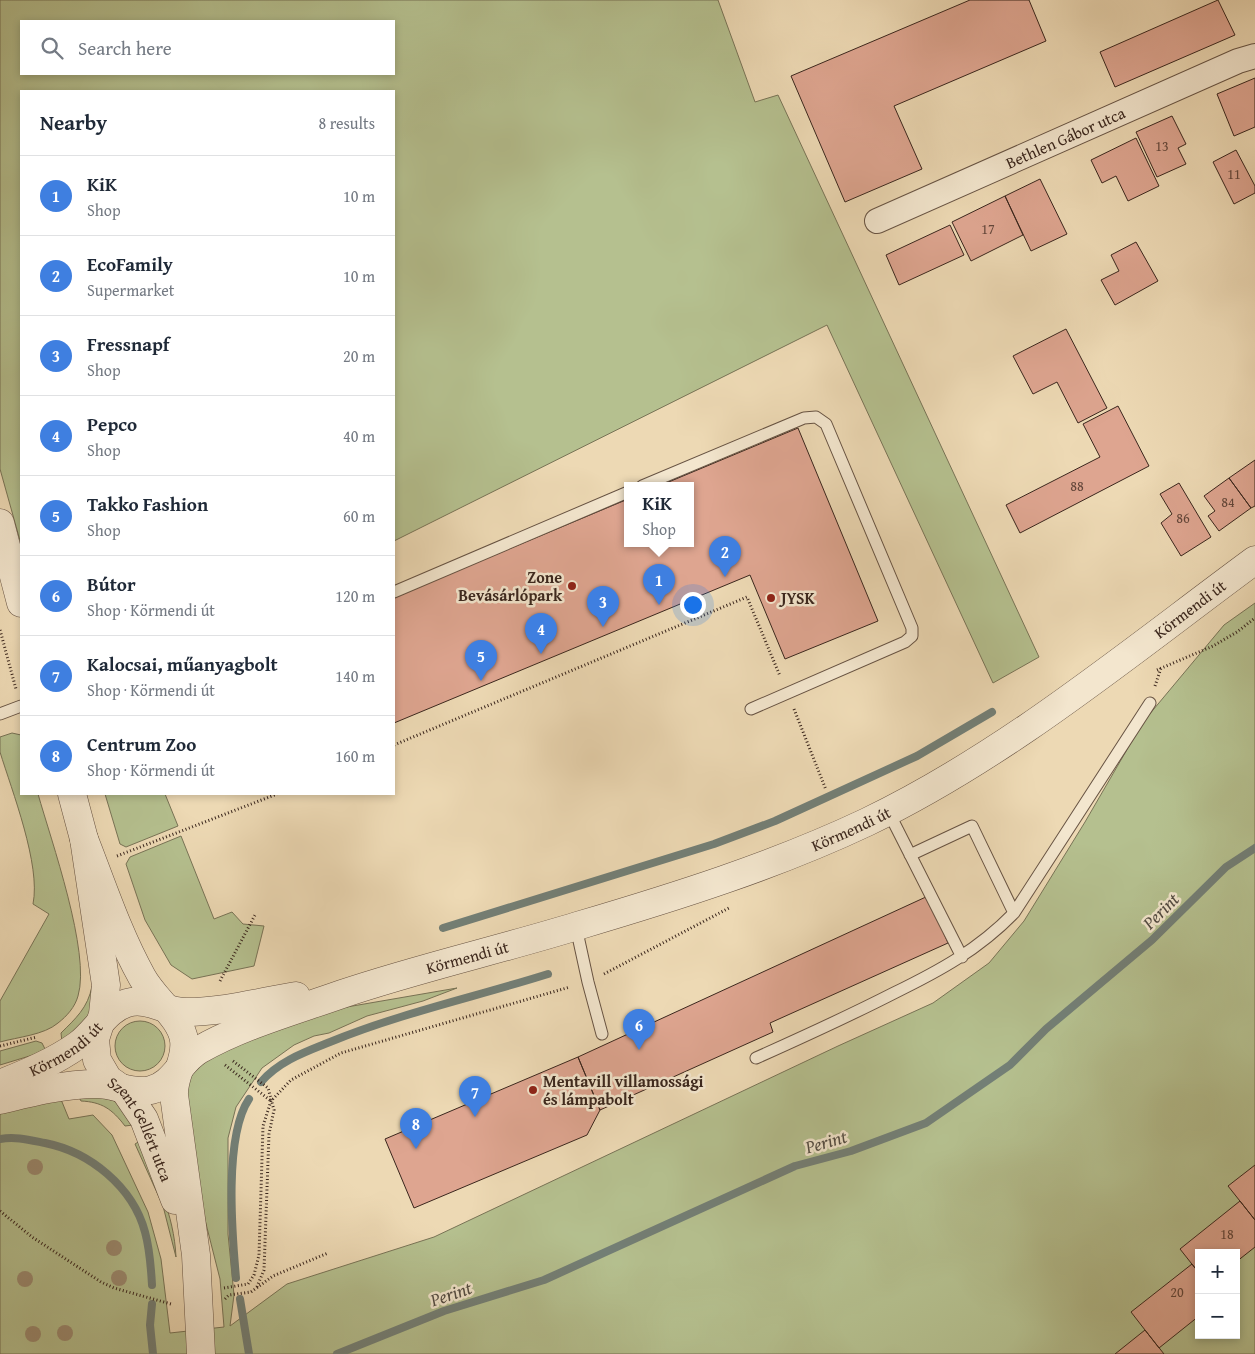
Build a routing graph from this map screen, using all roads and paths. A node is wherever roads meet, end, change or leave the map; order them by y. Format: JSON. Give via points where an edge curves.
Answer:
{"nodes":[{"id":1,"x":1255,"y":56,"type":"edge"},
{"id":2,"x":877,"y":221,"type":"dead end"},
{"id":3,"x":652,"y":482,"type":"edge"},
{"id":4,"x":624,"y":494,"type":"edge"},
{"id":5,"x":0,"y":523,"type":"edge"},
{"id":6,"x":1255,"y":560,"type":"edge"},
{"id":7,"x":395,"y":592,"type":"edge"},
{"id":8,"x":20,"y":599,"type":"edge"},
{"id":9,"x":1255,"y":618,"type":"edge"},
{"id":10,"x":0,"y":630,"type":"edge"},
{"id":11,"x":1153,"y":672,"type":"dead end"},
{"id":12,"x":787,"y":694,"type":"junction"},
{"id":13,"x":20,"y":702,"type":"edge"},
{"id":14,"x":1150,"y":703,"type":"dead end"},
{"id":15,"x":20,"y":706,"type":"edge"},
{"id":16,"x":750,"y":709,"type":"dead end"},
{"id":17,"x":0,"y":714,"type":"edge"},
{"id":18,"x":395,"y":745,"type":"edge"},
{"id":19,"x":826,"y":790,"type":"dead end"},
{"id":20,"x":72,"y":795,"type":"edge"},
{"id":21,"x":274,"y":795,"type":"edge"},
{"id":22,"x":888,"y":811,"type":"junction"},
{"id":23,"x":84,"y":839,"type":"junction"},
{"id":24,"x":910,"y":855,"type":"junction"},
{"id":25,"x":117,"y":856,"type":"dead end"},
{"id":26,"x":1014,"y":913,"type":"junction"},
{"id":27,"x":254,"y":915,"type":"dead end"},
{"id":28,"x":576,"y":927,"type":"junction"},
{"id":29,"x":962,"y":957,"type":"junction"},
{"id":30,"x":388,"y":978,"type":"junction"},
{"id":31,"x":220,"y":981,"type":"dead end"},
{"id":32,"x":164,"y":1008,"type":"junction"},
{"id":33,"x":100,"y":1025,"type":"junction"},
{"id":34,"x":602,"y":1034,"type":"dead end"},
{"id":35,"x":40,"y":1036,"type":"dead end"},
{"id":36,"x":0,"y":1046,"type":"edge"},
{"id":37,"x":756,"y":1058,"type":"dead end"},
{"id":38,"x":223,"y":1062,"type":"dead end"},
{"id":39,"x":234,"y":1063,"type":"dead end"},
{"id":40,"x":178,"y":1070,"type":"junction"},
{"id":41,"x":0,"y":1084,"type":"edge"},
{"id":42,"x":119,"y":1087,"type":"junction"},
{"id":43,"x":0,"y":1100,"type":"edge"},
{"id":44,"x":271,"y":1101,"type":"junction"},
{"id":45,"x":0,"y":1211,"type":"edge"},
{"id":46,"x":328,"y":1253,"type":"dead end"},
{"id":47,"x":233,"y":1287,"type":"dead end"},
{"id":48,"x":256,"y":1289,"type":"junction"},
{"id":49,"x":234,"y":1295,"type":"dead end"},
{"id":50,"x":193,"y":1323,"type":"edge"}],
"edges":[{"from":1,"to":2,"type":"street","name":"Bethlen Gábor utca"},
{"from":3,"to":12,"type":"lane","via":[[804,418],[816,417],[826,424],[912,628],[912,636]]},
{"from":4,"to":7,"type":"lane"},
{"from":5,"to":8,"type":"street"},
{"from":6,"to":22,"type":"street","name":"Körmendi út","via":[[1040,718],[962,770]]},
{"from":9,"to":11,"type":"path","via":[[1213,646]]},
{"from":10,"to":13,"type":"path"},
{"from":12,"to":16,"type":"lane"},
{"from":12,"to":18,"type":"path","via":[[748,597]]},
{"from":12,"to":19,"type":"path"},
{"from":14,"to":26,"type":"lane"},
{"from":15,"to":17,"type":"lane"},
{"from":20,"to":23,"type":"street","name":"Szent Gellért utca"},
{"from":21,"to":25,"type":"path"},
{"from":22,"to":24,"type":"lane"},
{"from":22,"to":28,"type":"street","name":"Körmendi út","via":[[793,854],[682,894]]},
{"from":23,"to":32,"type":"street","name":"Szent Gellért utca","via":[[138,969]]},
{"from":23,"to":33,"type":"street","name":"Szent Gellért utca","via":[[106,986]]},
{"from":24,"to":26,"type":"lane","via":[[972,826]]},
{"from":24,"to":29,"type":"lane"},
{"from":26,"to":29,"type":"lane"},
{"from":27,"to":31,"type":"path"},
{"from":28,"to":30,"type":"street","name":"Körmendi út"},
{"from":28,"to":34,"type":"lane"},
{"from":29,"to":37,"type":"lane","via":[[852,1015]]},
{"from":30,"to":32,"type":"street","name":"Körmendi út","via":[[219,1010],[180,1012]]},
{"from":30,"to":40,"type":"street","name":"Körmendi út","via":[[268,1019],[192,1054]]},
{"from":32,"to":33,"type":"street","name":"Körmendi út","via":[[151,1002],[127,1003],[114,1009]]},
{"from":32,"to":40,"type":"street","name":"Szent Gellért utca","via":[[180,1025],[184,1040],[184,1055]]},
{"from":33,"to":41,"type":"street","name":"Körmendi út","via":[[55,1060]]},
{"from":33,"to":42,"type":"street","name":"Szent Gellért utca","via":[[95,1046],[97,1060],[108,1079]]},
{"from":35,"to":36,"type":"path"},
{"from":38,"to":44,"type":"path"},
{"from":39,"to":44,"type":"path","via":[[268,1088]]},
{"from":40,"to":42,"type":"street","name":"Körmendi út","via":[[168,1082],[155,1089],[133,1091]]},
{"from":40,"to":50,"type":"street","name":"Szent Gellért utca","via":[[174,1088],[175,1116],[194,1238]]},
{"from":42,"to":43,"type":"street","name":"Körmendi út","via":[[72,1085]]},
{"from":42,"to":50,"type":"street","name":"Szent Gellért utca","via":[[144,1119],[167,1175],[178,1211]]},
{"from":44,"to":47,"type":"path","via":[[263,1126],[259,1255],[251,1281]]},
{"from":44,"to":48,"type":"path","via":[[274,1110],[269,1134],[264,1270]]},
{"from":45,"to":50,"type":"path","via":[[32,1237],[101,1282]]},
{"from":46,"to":48,"type":"path","via":[[273,1276]]},
{"from":48,"to":49,"type":"path"}]}
